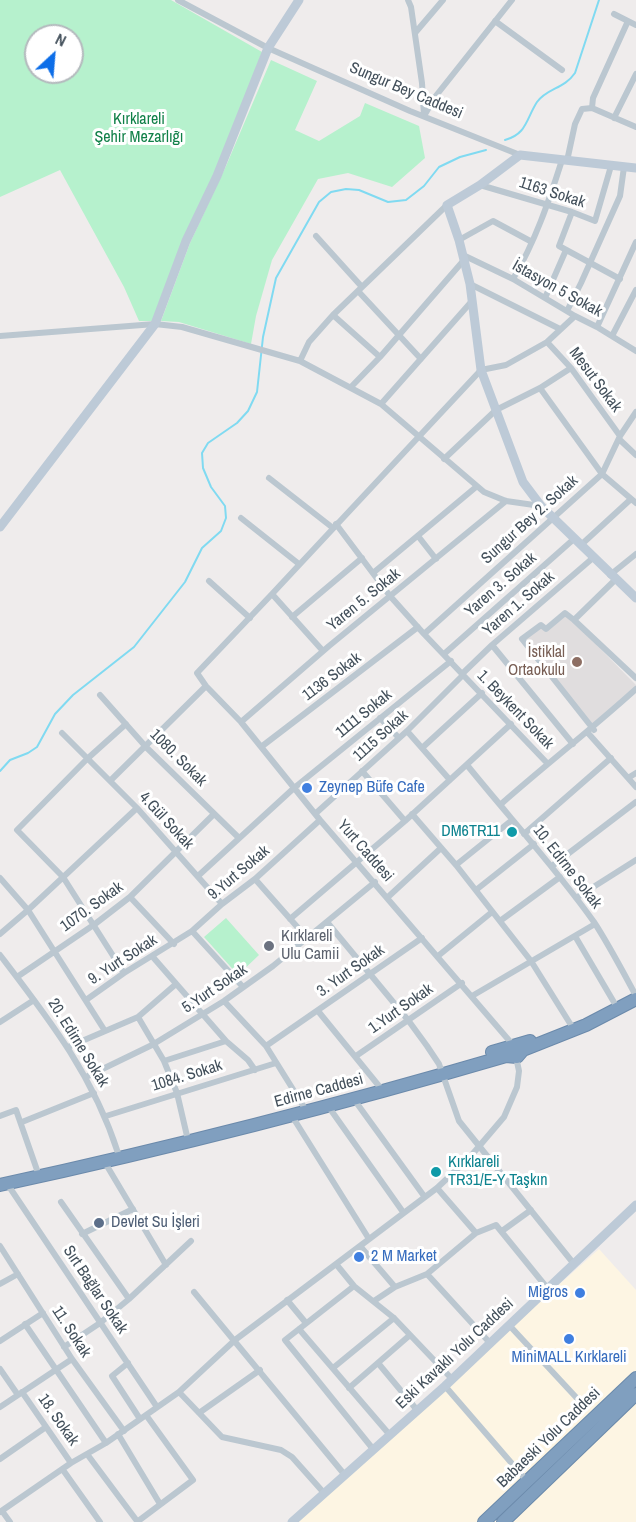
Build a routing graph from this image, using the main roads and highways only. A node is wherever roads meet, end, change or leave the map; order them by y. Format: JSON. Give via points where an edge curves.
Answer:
{"nodes":[{"id":1,"x":636,"y":994,"type":"edge"},
{"id":2,"x":636,"y":999,"type":"edge"},
{"id":3,"x":515,"y":1051,"type":"junction"},
{"id":4,"x":442,"y":1071,"type":"junction"},
{"id":5,"x":352,"y":1096,"type":"junction"},
{"id":6,"x":0,"y":1178,"type":"edge"},
{"id":7,"x":5,"y":1187,"type":"edge"},
{"id":8,"x":636,"y":1378,"type":"edge"},
{"id":9,"x":636,"y":1394,"type":"edge"},
{"id":10,"x":484,"y":1522,"type":"edge"},
{"id":11,"x":503,"y":1522,"type":"edge"}],
"edges":[{"from":1,"to":3,"type":"highway","name":"Edirne Caddesi"},
{"from":2,"to":3,"type":"highway","name":"Edirne Caddesi","via":[[586,1024]]},
{"from":3,"to":4,"type":"highway","name":"Edirne Caddesi"},
{"from":4,"to":5,"type":"highway","name":"Edirne Caddesi"},
{"from":4,"to":5,"type":"highway","name":"Edirne Caddesi"},
{"from":5,"to":6,"type":"highway","name":"Edirne Caddesi"},
{"from":5,"to":7,"type":"highway","name":"Edirne Caddesi","via":[[292,1116]]},
{"from":8,"to":10,"type":"highway","name":"Babaeski Yolu Caddesi"},
{"from":9,"to":11,"type":"highway","name":"Babaeski Yolu Caddesi"}]}
